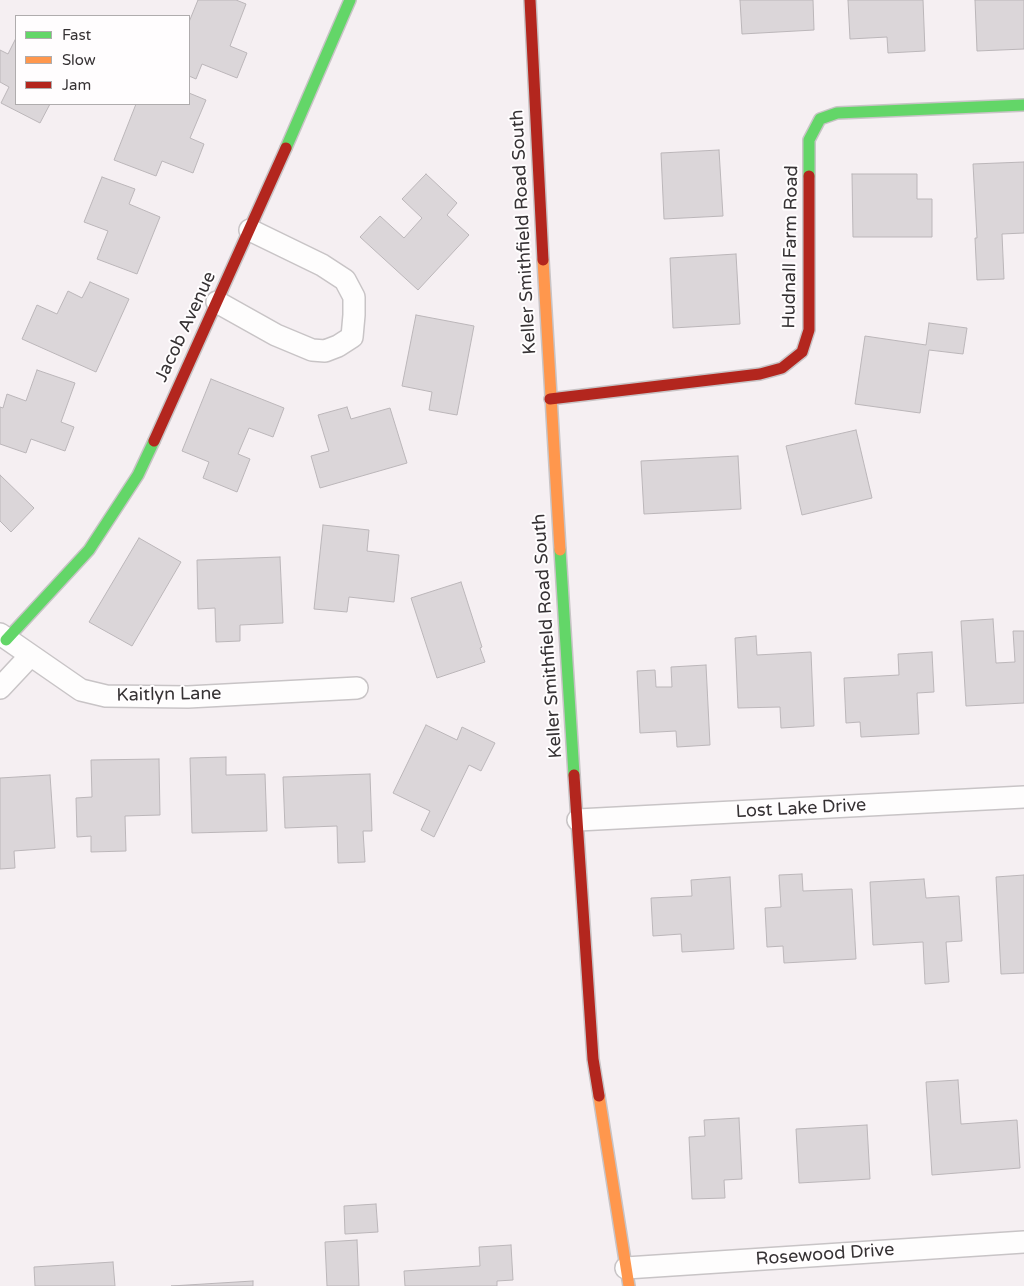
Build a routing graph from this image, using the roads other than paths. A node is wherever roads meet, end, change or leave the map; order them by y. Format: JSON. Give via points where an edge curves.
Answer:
{"nodes":[{"id":1,"x":350,"y":0,"type":"edge"},
{"id":2,"x":530,"y":0,"type":"edge"},
{"id":3,"x":1024,"y":105,"type":"edge"},
{"id":4,"x":250,"y":230,"type":"junction"},
{"id":5,"x":217,"y":302,"type":"junction"},
{"id":6,"x":550,"y":399,"type":"junction"},
{"id":7,"x":3,"y":637,"type":"edge"},
{"id":8,"x":30,"y":656,"type":"junction"},
{"id":9,"x":0,"y":688,"type":"edge"},
{"id":10,"x":357,"y":688,"type":"dead end"},
{"id":11,"x":1024,"y":797,"type":"edge"},
{"id":12,"x":578,"y":820,"type":"junction"},
{"id":13,"x":1024,"y":1242,"type":"edge"},
{"id":14,"x":624,"y":1278,"type":"edge"}],
"edges":[{"from":1,"to":4,"type":"street","name":"Jacob Avenue"},
{"from":2,"to":6,"type":"street","name":"Keller Smithfield Road South"},
{"from":3,"to":6,"type":"street","name":"Hudnall Farm Road","via":[[837,113],[820,119],[809,140],[809,330],[802,352],[782,368],[760,374]]},
{"from":4,"to":5,"type":"street","name":"Jacob Avenue"},
{"from":4,"to":5,"type":"street","via":[[345,280],[354,297],[352,337],[325,351],[312,350],[276,335]]},
{"from":5,"to":7,"type":"street","name":"Jacob Avenue","via":[[138,474],[89,550]]},
{"from":6,"to":12,"type":"street","name":"Keller Smithfield Road South"},
{"from":7,"to":8,"type":"street","name":"Kaitlyn Lane"},
{"from":8,"to":9,"type":"street"},
{"from":8,"to":10,"type":"street","name":"Kaitlyn Lane","via":[[81,690],[106,696],[188,697]]},
{"from":11,"to":12,"type":"street","name":"Lost Lake Drive"},
{"from":12,"to":14,"type":"street","name":"Keller Smithfield Road South","via":[[593,1060]]},
{"from":13,"to":14,"type":"street","name":"Rosewood Drive"}]}
